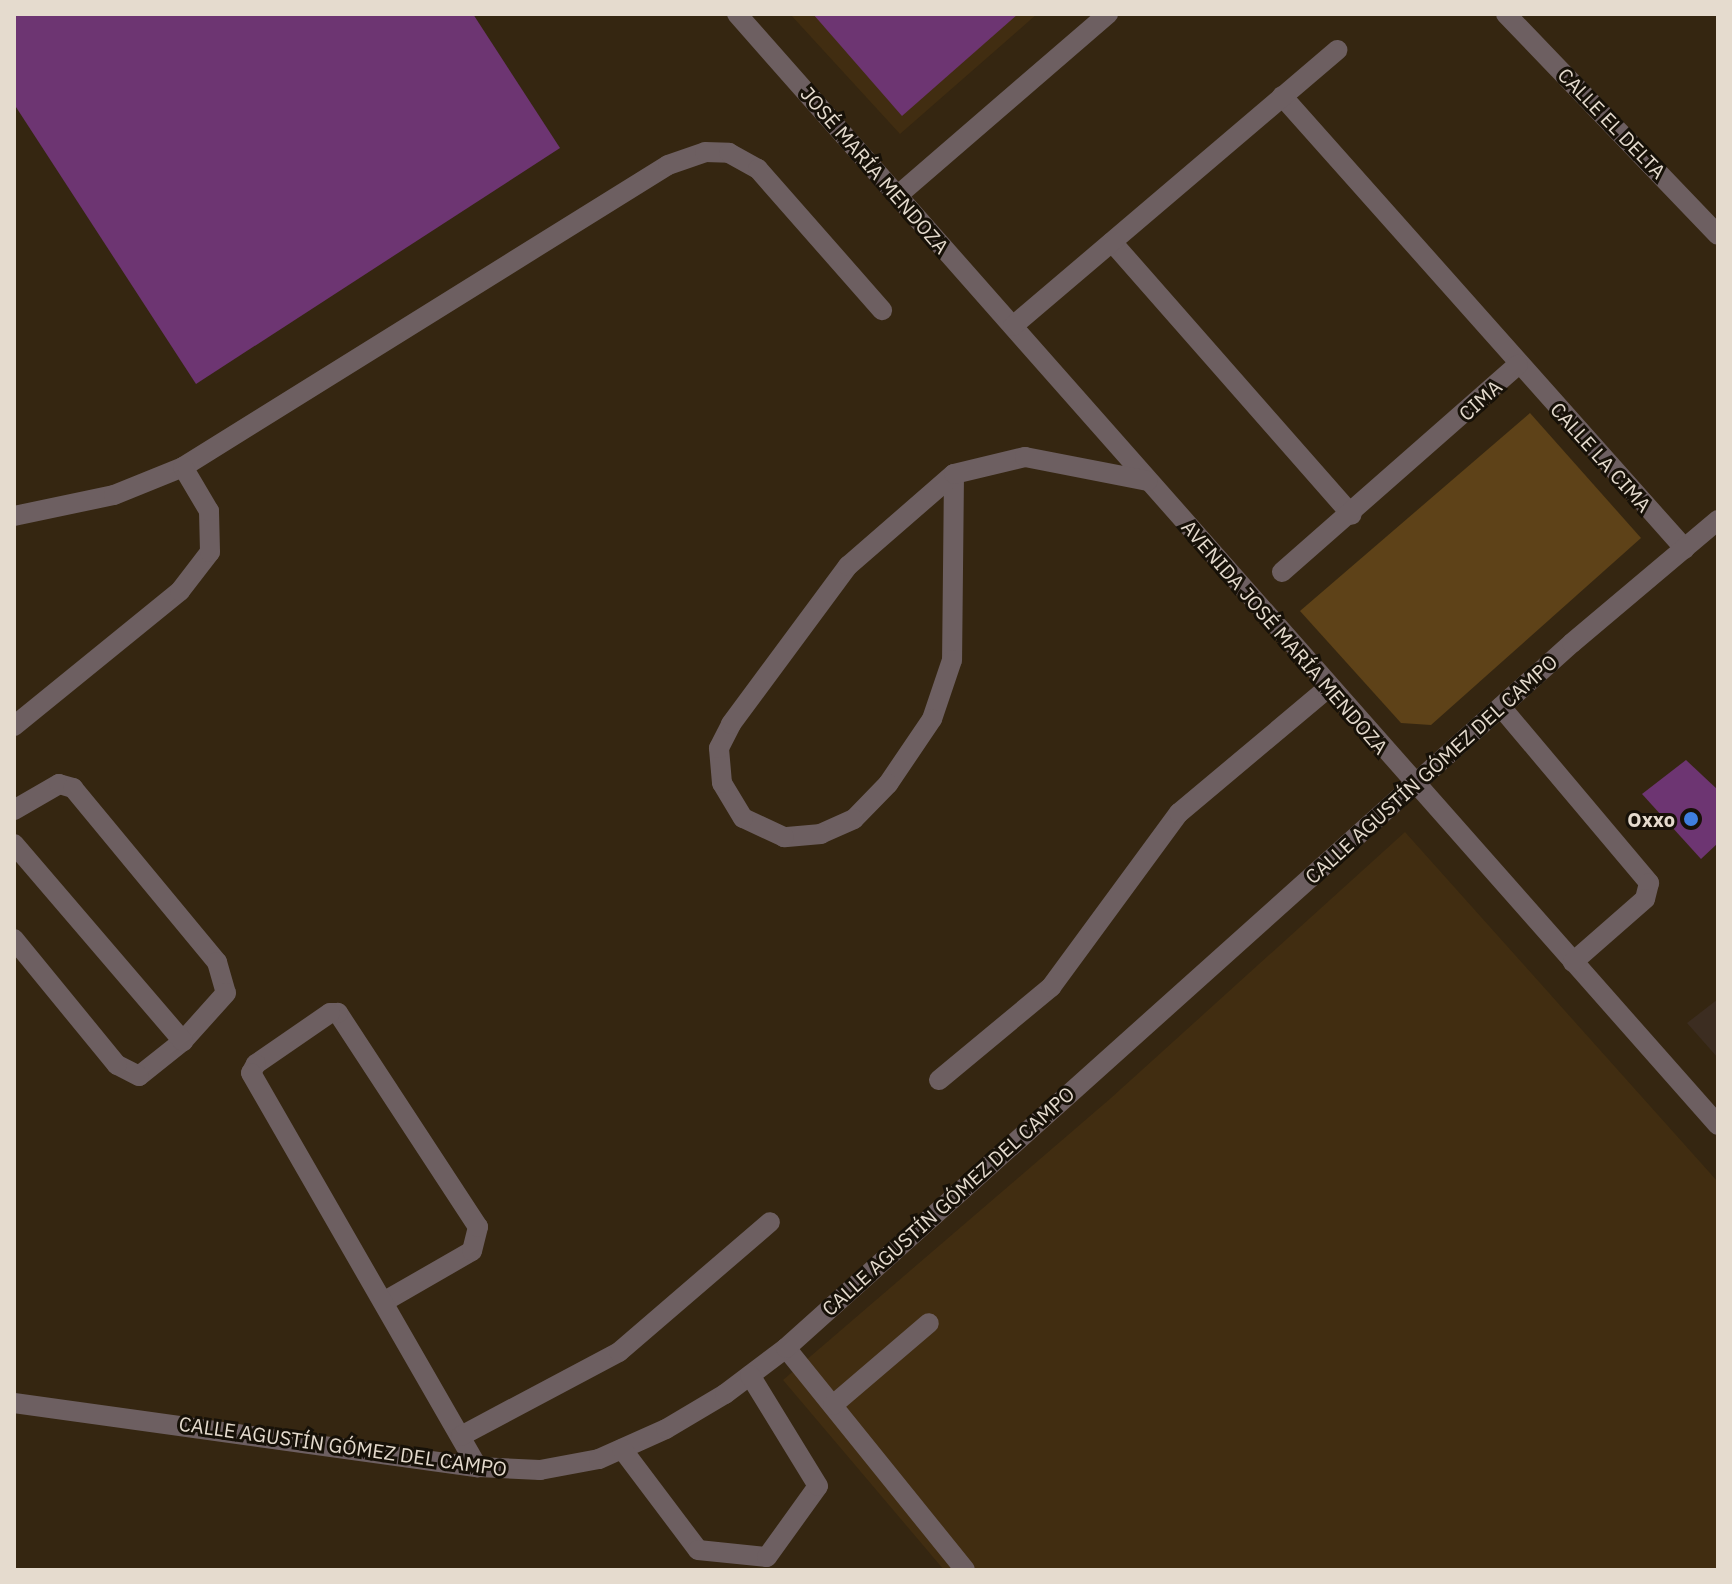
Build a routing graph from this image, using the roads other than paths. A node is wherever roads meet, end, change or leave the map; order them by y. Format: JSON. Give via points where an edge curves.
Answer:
{"nodes":[{"id":1,"x":737,"y":14,"type":"edge"},
{"id":2,"x":1108,"y":14,"type":"edge"},
{"id":3,"x":1506,"y":14,"type":"edge"},
{"id":4,"x":1337,"y":50,"type":"dead end"},
{"id":5,"x":1282,"y":96,"type":"junction"},
{"id":6,"x":897,"y":196,"type":"junction"},
{"id":7,"x":1711,"y":210,"type":"edge"},
{"id":8,"x":1718,"y":235,"type":"edge"},
{"id":9,"x":1112,"y":242,"type":"junction"},
{"id":10,"x":882,"y":310,"type":"dead end"},
{"id":11,"x":1013,"y":326,"type":"junction"},
{"id":12,"x":1518,"y":365,"type":"junction"},
{"id":13,"x":183,"y":467,"type":"junction"},
{"id":14,"x":954,"y":474,"type":"junction"},
{"id":15,"x":1148,"y":481,"type":"junction"},
{"id":16,"x":1352,"y":515,"type":"junction"},
{"id":17,"x":14,"y":516,"type":"edge"},
{"id":18,"x":1718,"y":520,"type":"edge"},
{"id":19,"x":1685,"y":549,"type":"junction"},
{"id":20,"x":1282,"y":572,"type":"dead end"},
{"id":21,"x":1329,"y":687,"type":"junction"},
{"id":22,"x":1501,"y":707,"type":"junction"},
{"id":23,"x":14,"y":726,"type":"edge"},
{"id":24,"x":1415,"y":785,"type":"junction"},
{"id":25,"x":14,"y":810,"type":"edge"},
{"id":26,"x":14,"y":844,"type":"edge"},
{"id":27,"x":14,"y":939,"type":"edge"},
{"id":28,"x":1573,"y":962,"type":"junction"},
{"id":29,"x":183,"y":1041,"type":"junction"},
{"id":30,"x":939,"y":1080,"type":"dead end"},
{"id":31,"x":1718,"y":1125,"type":"edge"},
{"id":32,"x":770,"y":1222,"type":"dead end"},
{"id":33,"x":385,"y":1301,"type":"junction"},
{"id":34,"x":929,"y":1323,"type":"dead end"},
{"id":35,"x":786,"y":1348,"type":"junction"},
{"id":36,"x":750,"y":1375,"type":"junction"},
{"id":37,"x":14,"y":1403,"type":"edge"},
{"id":38,"x":833,"y":1405,"type":"junction"},
{"id":39,"x":461,"y":1436,"type":"junction"},
{"id":40,"x":622,"y":1449,"type":"junction"},
{"id":41,"x":478,"y":1467,"type":"junction"},
{"id":42,"x":965,"y":1570,"type":"edge"}],
"edges":[{"from":1,"to":6,"type":"street","name":"JOSÉ MARÍA MENDOZA"},
{"from":2,"to":6,"type":"street"},
{"from":3,"to":7,"type":"street","name":"CALLE EL DELTA"},
{"from":4,"to":5,"type":"street"},
{"from":5,"to":9,"type":"street"},
{"from":5,"to":12,"type":"street","name":"CIMA"},
{"from":6,"to":11,"type":"street","name":"JOSÉ MARÍA MENDOZA"},
{"from":7,"to":8,"type":"street","name":"CALLE EL DELTA"},
{"from":9,"to":11,"type":"street"},
{"from":9,"to":16,"type":"street"},
{"from":10,"to":13,"type":"street","via":[[758,169],[729,153],[705,152],[668,165]]},
{"from":11,"to":15,"type":"street","name":"AVENIDA JOSÉ MARÍA MENDOZA"},
{"from":12,"to":16,"type":"street","name":"CIMA"},
{"from":12,"to":19,"type":"street","name":"CALLE LA CIMA"},
{"from":13,"to":17,"type":"street","via":[[114,495]]},
{"from":13,"to":23,"type":"street","via":[[209,511],[210,552],[180,591]]},
{"from":14,"to":14,"type":"street","via":[[848,566],[731,724],[719,748],[722,783],[743,818],[784,837],[821,834],[854,819],[888,784],[932,719],[952,660]]},
{"from":14,"to":15,"type":"street","via":[[1025,457]]},
{"from":15,"to":21,"type":"street","name":"AVENIDA JOSÉ MARÍA MENDOZA"},
{"from":16,"to":20,"type":"street","name":"CIMA"},
{"from":18,"to":19,"type":"street","name":"CALLE AGUSTÍN GÓMEZ DEL CAMPO"},
{"from":19,"to":22,"type":"street","name":"CALLE AGUSTÍN GÓMEZ DEL CAMPO"},
{"from":21,"to":24,"type":"street","name":"AVENIDA JOSÉ MARÍA MENDOZA"},
{"from":21,"to":30,"type":"street","via":[[1179,813],[1051,987]]},
{"from":22,"to":24,"type":"street","name":"CALLE AGUSTÍN GÓMEZ DEL CAMPO"},
{"from":22,"to":28,"type":"street","via":[[1649,883],[1645,899]]},
{"from":24,"to":28,"type":"street","name":"AVENIDA JOSÉ MARÍA MENDOZA"},
{"from":24,"to":35,"type":"street","name":"CALLE AGUSTÍN GÓMEZ DEL CAMPO"},
{"from":25,"to":29,"type":"street","via":[[59,784],[73,788],[217,962],[226,993]]},
{"from":26,"to":29,"type":"street"},
{"from":27,"to":29,"type":"street","via":[[117,1065],[139,1076]]},
{"from":28,"to":31,"type":"street","name":"AVENIDA JOSÉ MARÍA MENDOZA"},
{"from":32,"to":39,"type":"street","via":[[619,1352]]},
{"from":33,"to":33,"type":"street","via":[[251,1073],[256,1064],[330,1013],[338,1013],[478,1227],[472,1251]]},
{"from":33,"to":39,"type":"street"},
{"from":34,"to":38,"type":"street"},
{"from":35,"to":36,"type":"street","name":"CALLE AGUSTÍN GÓMEZ DEL CAMPO"},
{"from":35,"to":38,"type":"street"},
{"from":36,"to":40,"type":"street","name":"CALLE AGUSTÍN GÓMEZ DEL CAMPO","via":[[666,1429]]},
{"from":36,"to":40,"type":"street","via":[[818,1486],[767,1557],[698,1550]]},
{"from":37,"to":41,"type":"street","name":"CALLE AGUSTÍN GÓMEZ DEL CAMPO"},
{"from":38,"to":42,"type":"street"},
{"from":39,"to":41,"type":"street"},
{"from":40,"to":41,"type":"street","name":"CALLE AGUSTÍN GÓMEZ DEL CAMPO","via":[[540,1470]]}]}
